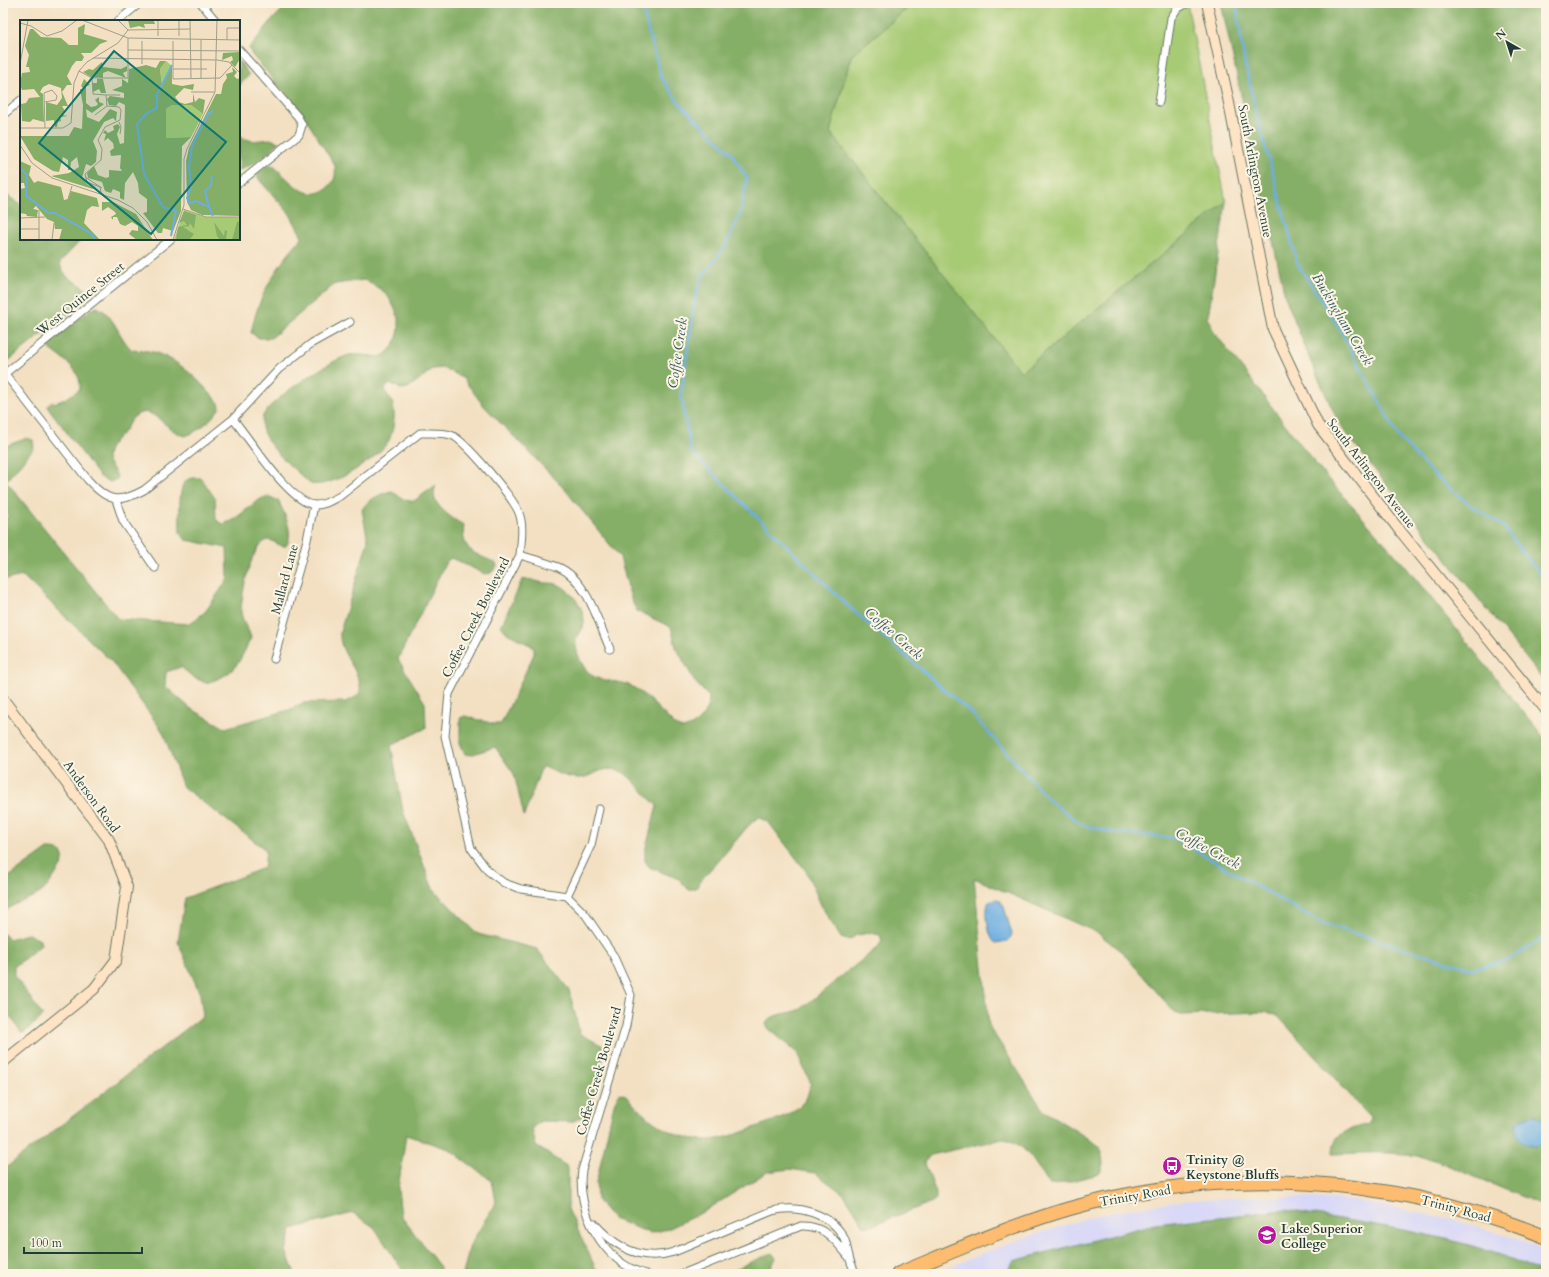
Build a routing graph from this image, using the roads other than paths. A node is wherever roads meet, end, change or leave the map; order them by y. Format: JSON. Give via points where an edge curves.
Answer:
{"nodes":[{"id":1,"x":140,"y":3,"type":"edge"},
{"id":2,"x":202,"y":3,"type":"edge"},
{"id":3,"x":1188,"y":3,"type":"edge"},
{"id":4,"x":1206,"y":3,"type":"edge"},
{"id":5,"x":119,"y":20,"type":"edge"},
{"id":6,"x":215,"y":20,"type":"edge"},
{"id":7,"x":240,"y":51,"type":"edge"},
{"id":8,"x":20,"y":101,"type":"edge"},
{"id":9,"x":1159,"y":102,"type":"dead end"},
{"id":10,"x":3,"y":115,"type":"edge"},
{"id":11,"x":240,"y":183,"type":"edge"},
{"id":12,"x":170,"y":240,"type":"edge"},
{"id":13,"x":350,"y":322,"type":"dead end"},
{"id":14,"x":4,"y":374,"type":"edge"},
{"id":15,"x":233,"y":418,"type":"junction"},
{"id":16,"x":116,"y":500,"type":"junction"},
{"id":17,"x":314,"y":505,"type":"junction"},
{"id":18,"x":520,"y":555,"type":"junction"},
{"id":19,"x":155,"y":568,"type":"dead end"},
{"id":20,"x":610,"y":649,"type":"dead end"},
{"id":21,"x":274,"y":659,"type":"dead end"},
{"id":22,"x":3,"y":699,"type":"edge"},
{"id":23,"x":1546,"y":710,"type":"edge"},
{"id":24,"x":598,"y":809,"type":"dead end"},
{"id":25,"x":566,"y":896,"type":"junction"},
{"id":26,"x":3,"y":1062,"type":"edge"},
{"id":27,"x":588,"y":1215,"type":"junction"},
{"id":28,"x":1546,"y":1237,"type":"edge"},
{"id":29,"x":849,"y":1258,"type":"junction"},
{"id":30,"x":646,"y":1274,"type":"edge"},
{"id":31,"x":682,"y":1274,"type":"edge"},
{"id":32,"x":856,"y":1274,"type":"edge"},
{"id":33,"x":898,"y":1274,"type":"edge"}],
"edges":[{"from":1,"to":5,"type":"street"},
{"from":2,"to":6,"type":"street"},
{"from":3,"to":9,"type":"street","via":[[1177,9],[1171,18]]},
{"from":4,"to":23,"type":"main road","name":"South Arlington Avenue","via":[[1228,98],[1273,329],[1318,425],[1397,527]]},
{"from":7,"to":11,"type":"street","via":[[302,124],[298,135]]},
{"from":8,"to":10,"type":"street"},
{"from":12,"to":14,"type":"street","name":"West Quince Street"},
{"from":13,"to":15,"type":"street","via":[[312,343],[279,369]]},
{"from":14,"to":16,"type":"street","via":[[96,489]]},
{"from":15,"to":16,"type":"street","via":[[144,490],[128,498]]},
{"from":15,"to":17,"type":"street","via":[[282,483],[300,500]]},
{"from":16,"to":19,"type":"street","via":[[123,521]]},
{"from":17,"to":18,"type":"street","name":"Coffee Creek Boulevard","via":[[327,503],[340,496],[420,433],[451,435],[464,444],[492,475],[519,513],[522,534]]},
{"from":17,"to":21,"type":"street","name":"Mallard Lane","via":[[308,540]]},
{"from":18,"to":20,"type":"street","via":[[559,567],[582,586]]},
{"from":18,"to":25,"type":"street","name":"Coffee Creek Boulevard","via":[[449,694],[445,736],[472,848],[488,871],[504,883],[521,889]]},
{"from":22,"to":26,"type":"main road","name":"Anderson Road","via":[[109,840],[128,887],[116,960],[94,988]]},
{"from":24,"to":25,"type":"street","via":[[591,845]]},
{"from":25,"to":27,"type":"street","name":"Coffee Creek Boulevard","via":[[585,914],[613,956],[631,995],[626,1026],[582,1170],[581,1196]]},
{"from":27,"to":29,"type":"street","name":"Coffee Creek Boulevard","via":[[606,1236],[621,1247],[633,1252],[658,1255],[674,1252],[772,1211],[782,1208],[798,1209],[821,1217],[837,1229],[844,1238]]},
{"from":27,"to":30,"type":"street","name":"Coffee Creek Boulevard","via":[[600,1240],[611,1253],[627,1266]]},
{"from":28,"to":33,"type":"highway","name":"Trinity Road","via":[[1486,1215],[1393,1193],[1305,1183],[1223,1183],[1154,1191],[1070,1208],[985,1238]]},
{"from":29,"to":31,"type":"street","name":"Coffee Creek Boulevard","via":[[825,1232],[814,1227],[802,1226]]},
{"from":29,"to":32,"type":"street","name":"Coffee Creek Boulevard"}]}
